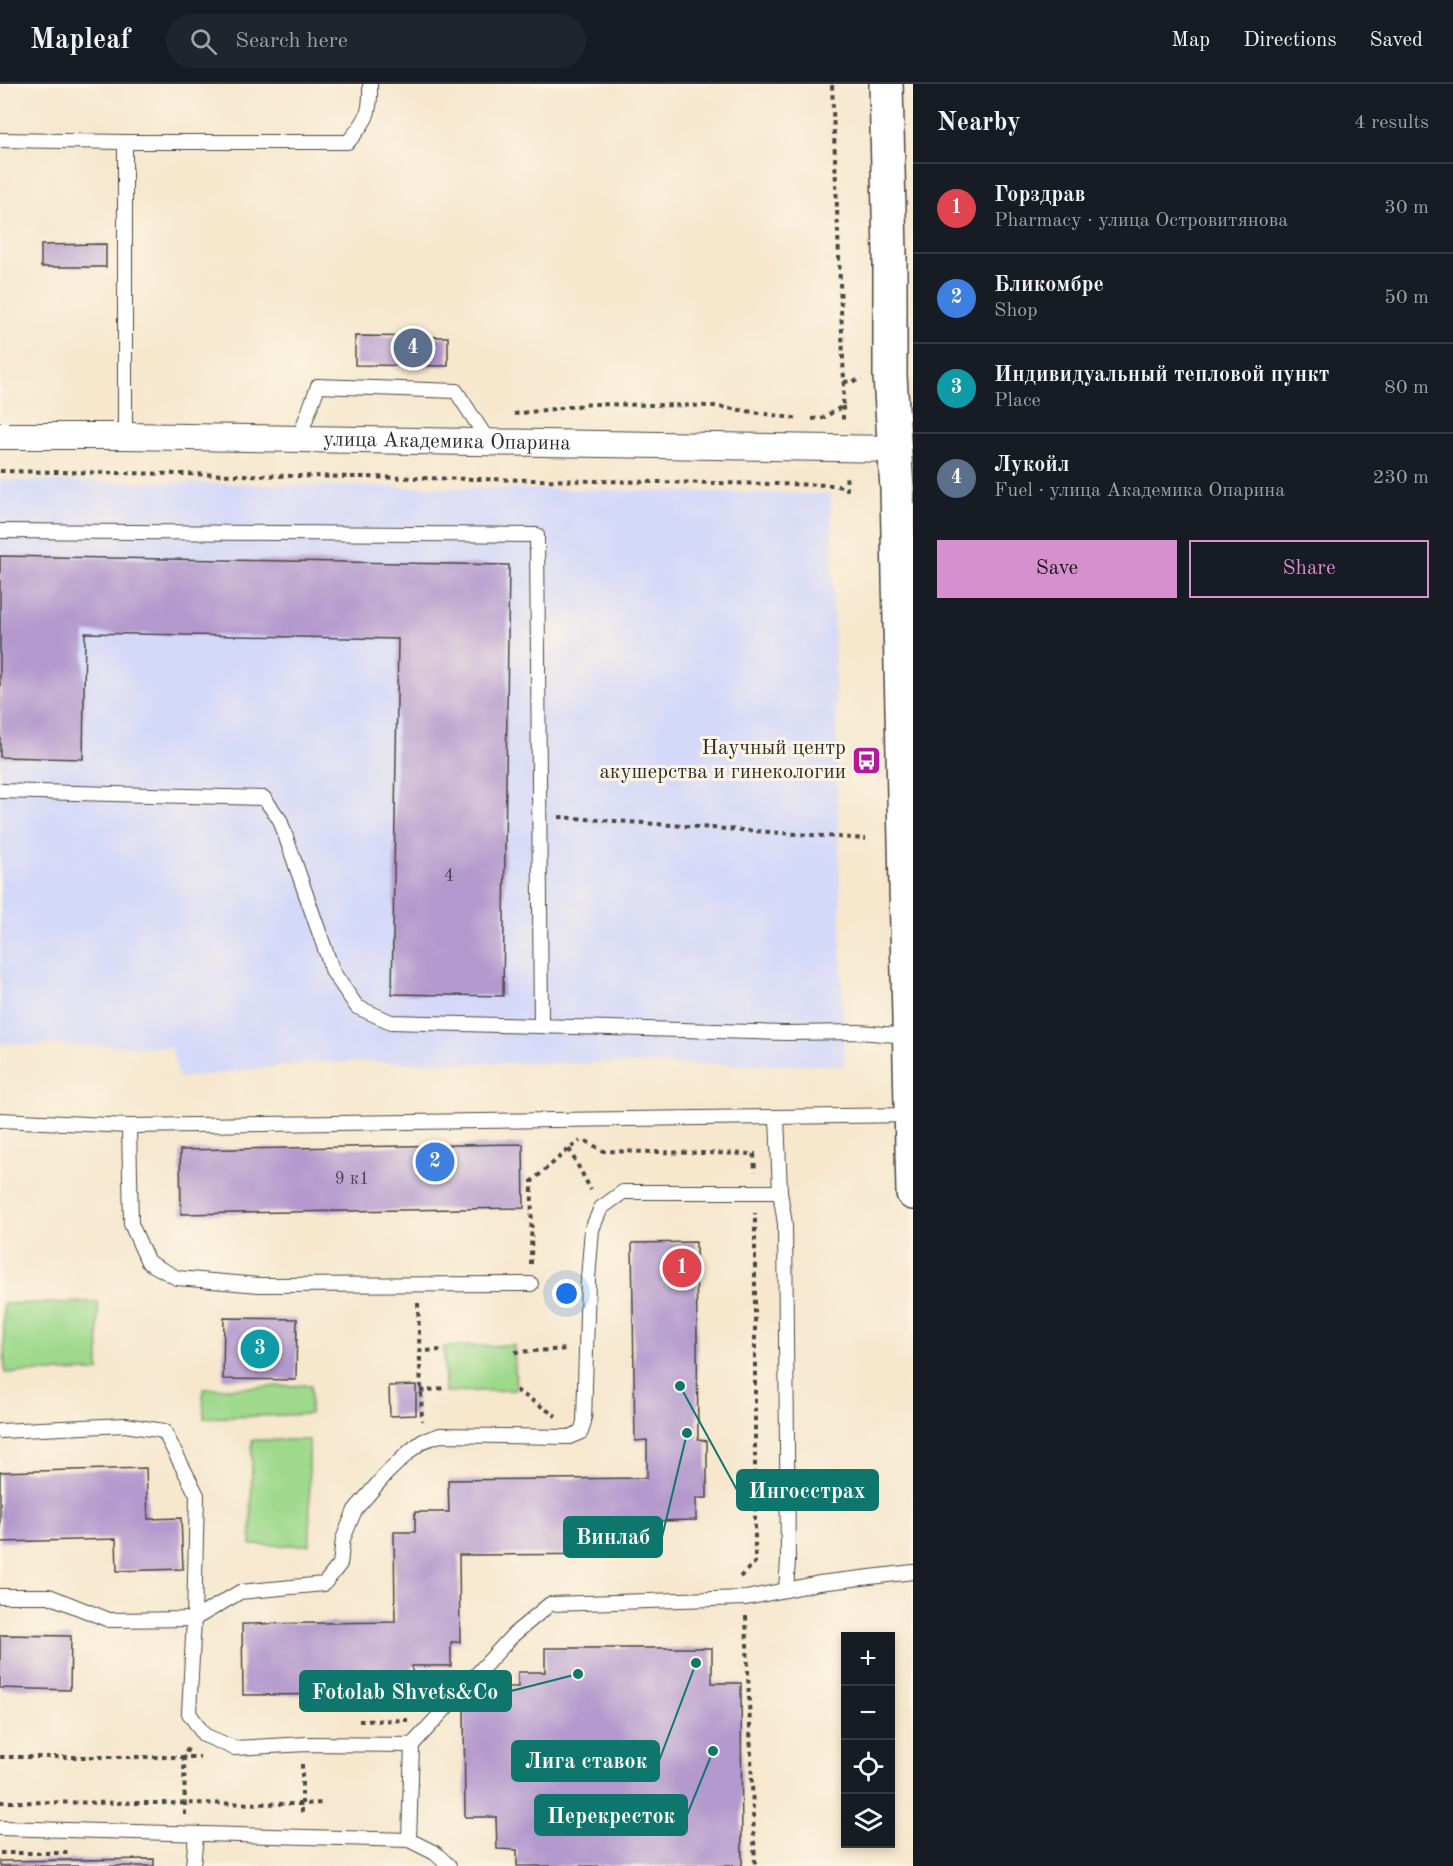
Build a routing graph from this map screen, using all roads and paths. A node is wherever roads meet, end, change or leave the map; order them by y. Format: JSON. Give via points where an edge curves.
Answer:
{"nodes":[{"id":1,"x":370,"y":84,"type":"edge"},
{"id":2,"x":832,"y":84,"type":"edge"},
{"id":3,"x":886,"y":84,"type":"edge"},
{"id":4,"x":0,"y":140,"type":"edge"},
{"id":5,"x":125,"y":142,"type":"junction"},
{"id":6,"x":474,"y":419,"type":"junction"},
{"id":7,"x":0,"y":436,"type":"edge"},
{"id":8,"x":125,"y":436,"type":"junction"},
{"id":9,"x":299,"y":438,"type":"junction"},
{"id":10,"x":489,"y":442,"type":"junction"},
{"id":11,"x":894,"y":449,"type":"junction"},
{"id":12,"x":0,"y":471,"type":"edge"},
{"id":13,"x":847,"y":489,"type":"dead end"},
{"id":14,"x":0,"y":531,"type":"edge"},
{"id":15,"x":0,"y":791,"type":"edge"},
{"id":16,"x":539,"y":815,"type":"junction"},
{"id":17,"x":866,"y":839,"type":"dead end"},
{"id":18,"x":541,"y":1025,"type":"junction"},
{"id":19,"x":909,"y":1036,"type":"junction"},
{"id":20,"x":911,"y":1115,"type":"junction"},
{"id":21,"x":777,"y":1117,"type":"junction"},
{"id":22,"x":0,"y":1120,"type":"edge"},
{"id":23,"x":129,"y":1126,"type":"junction"},
{"id":24,"x":569,"y":1149,"type":"junction"},
{"id":25,"x":778,"y":1151,"type":"junction"},
{"id":26,"x":754,"y":1154,"type":"junction"},
{"id":27,"x":755,"y":1191,"type":"junction"},
{"id":28,"x":780,"y":1192,"type":"junction"},
{"id":29,"x":913,"y":1193,"type":"edge"},
{"id":30,"x":601,"y":1208,"type":"junction"},
{"id":31,"x":417,"y":1284,"type":"junction"},
{"id":32,"x":531,"y":1284,"type":"joint"},
{"id":33,"x":586,"y":1348,"type":"junction"},
{"id":34,"x":444,"y":1350,"type":"dead end"},
{"id":35,"x":418,"y":1351,"type":"junction"},
{"id":36,"x":515,"y":1352,"type":"dead end"},
{"id":37,"x":445,"y":1388,"type":"dead end"},
{"id":38,"x":516,"y":1390,"type":"dead end"},
{"id":39,"x":420,"y":1391,"type":"junction"},
{"id":40,"x":0,"y":1431,"type":"edge"},
{"id":41,"x":581,"y":1432,"type":"junction"},
{"id":42,"x":423,"y":1441,"type":"junction"},
{"id":43,"x":755,"y":1562,"type":"dead end"},
{"id":44,"x":913,"y":1572,"type":"edge"},
{"id":45,"x":741,"y":1577,"type":"dead end"},
{"id":46,"x":786,"y":1590,"type":"junction"},
{"id":47,"x":0,"y":1596,"type":"edge"},
{"id":48,"x":746,"y":1598,"type":"junction"},
{"id":49,"x":194,"y":1619,"type":"junction"},
{"id":50,"x":197,"y":1725,"type":"junction"},
{"id":51,"x":412,"y":1745,"type":"junction"},
{"id":52,"x":0,"y":1757,"type":"edge"},
{"id":53,"x":184,"y":1757,"type":"junction"},
{"id":54,"x":208,"y":1757,"type":"dead end"},
{"id":55,"x":303,"y":1757,"type":"dead end"},
{"id":56,"x":0,"y":1802,"type":"edge"},
{"id":57,"x":187,"y":1803,"type":"junction"},
{"id":58,"x":324,"y":1803,"type":"dead end"},
{"id":59,"x":302,"y":1804,"type":"junction"},
{"id":60,"x":0,"y":1828,"type":"edge"},
{"id":61,"x":190,"y":1835,"type":"junction"},
{"id":62,"x":304,"y":1836,"type":"junction"},
{"id":63,"x":409,"y":1840,"type":"junction"},
{"id":64,"x":193,"y":1866,"type":"edge"},
{"id":65,"x":449,"y":1866,"type":"edge"},
{"id":66,"x":755,"y":1866,"type":"edge"}],
"edges":[{"from":1,"to":5,"type":"lane","via":[[371,102],[365,123],[348,142]]},
{"from":2,"to":6,"type":"path","via":[[843,406],[823,418],[801,419],[714,406],[592,404]]},
{"from":3,"to":11,"type":"main road"},
{"from":4,"to":5,"type":"lane"},
{"from":5,"to":8,"type":"lane"},
{"from":6,"to":9,"type":"lane","via":[[456,391],[318,386]]},
{"from":6,"to":10,"type":"lane"},
{"from":7,"to":8,"type":"street","name":"улица Академика Опарина"},
{"from":8,"to":9,"type":"street","name":"улица Академика Опарина"},
{"from":9,"to":10,"type":"street","name":"улица Академика Опарина"},
{"from":10,"to":11,"type":"street","name":"улица Академика Опарина"},
{"from":11,"to":19,"type":"main road"},
{"from":12,"to":13,"type":"path","via":[[835,485]]},
{"from":14,"to":16,"type":"lane","via":[[537,536]]},
{"from":15,"to":18,"type":"lane","via":[[264,798],[280,820],[333,972],[357,1007],[391,1022]]},
{"from":16,"to":17,"type":"path"},
{"from":16,"to":18,"type":"lane"},
{"from":18,"to":19,"type":"lane"},
{"from":19,"to":20,"type":"main road"},
{"from":20,"to":21,"type":"lane"},
{"from":20,"to":29,"type":"main road"},
{"from":21,"to":23,"type":"lane"},
{"from":21,"to":25,"type":"lane"},
{"from":22,"to":23,"type":"lane"},
{"from":23,"to":31,"type":"lane","via":[[131,1224],[148,1262],[177,1278],[259,1285]]},
{"from":24,"to":26,"type":"path","via":[[584,1139],[603,1151]]},
{"from":24,"to":30,"type":"path"},
{"from":24,"to":32,"type":"path","via":[[532,1181]]},
{"from":25,"to":26,"type":"path"},
{"from":25,"to":28,"type":"lane"},
{"from":26,"to":27,"type":"path"},
{"from":27,"to":28,"type":"lane"},
{"from":27,"to":30,"type":"lane","via":[[623,1192]]},
{"from":27,"to":43,"type":"path"},
{"from":28,"to":46,"type":"lane","via":[[785,1224]]},
{"from":30,"to":33,"type":"lane","via":[[591,1228]]},
{"from":31,"to":32,"type":"lane"},
{"from":31,"to":35,"type":"path"},
{"from":33,"to":36,"type":"path"},
{"from":33,"to":41,"type":"lane","via":[[585,1422]]},
{"from":34,"to":35,"type":"path"},
{"from":35,"to":39,"type":"path"},
{"from":37,"to":39,"type":"path"},
{"from":38,"to":41,"type":"path"},
{"from":39,"to":42,"type":"path"},
{"from":40,"to":49,"type":"lane","via":[[125,1425],[164,1431],[197,1495]]},
{"from":41,"to":42,"type":"lane","via":[[569,1437],[440,1435]]},
{"from":42,"to":49,"type":"lane","via":[[386,1474],[355,1510],[343,1539],[340,1564],[324,1584],[240,1592]]},
{"from":44,"to":46,"type":"lane"},
{"from":45,"to":48,"type":"path"},
{"from":46,"to":48,"type":"lane"},
{"from":47,"to":49,"type":"lane","via":[[49,1596],[109,1620]]},
{"from":48,"to":51,"type":"lane","via":[[550,1604],[513,1635]]},
{"from":48,"to":66,"type":"path"},
{"from":49,"to":50,"type":"lane","via":[[189,1713]]},
{"from":50,"to":51,"type":"lane","via":[[204,1735],[234,1748]]},
{"from":50,"to":53,"type":"path"},
{"from":51,"to":63,"type":"lane"},
{"from":52,"to":53,"type":"path"},
{"from":53,"to":54,"type":"path"},
{"from":53,"to":57,"type":"path"},
{"from":55,"to":59,"type":"path"},
{"from":56,"to":57,"type":"path"},
{"from":57,"to":59,"type":"path"},
{"from":57,"to":61,"type":"path"},
{"from":58,"to":59,"type":"path"},
{"from":59,"to":62,"type":"path"},
{"from":60,"to":61,"type":"lane"},
{"from":61,"to":62,"type":"lane"},
{"from":61,"to":64,"type":"lane"},
{"from":62,"to":63,"type":"lane"},
{"from":63,"to":65,"type":"lane","via":[[435,1853]]}]}
